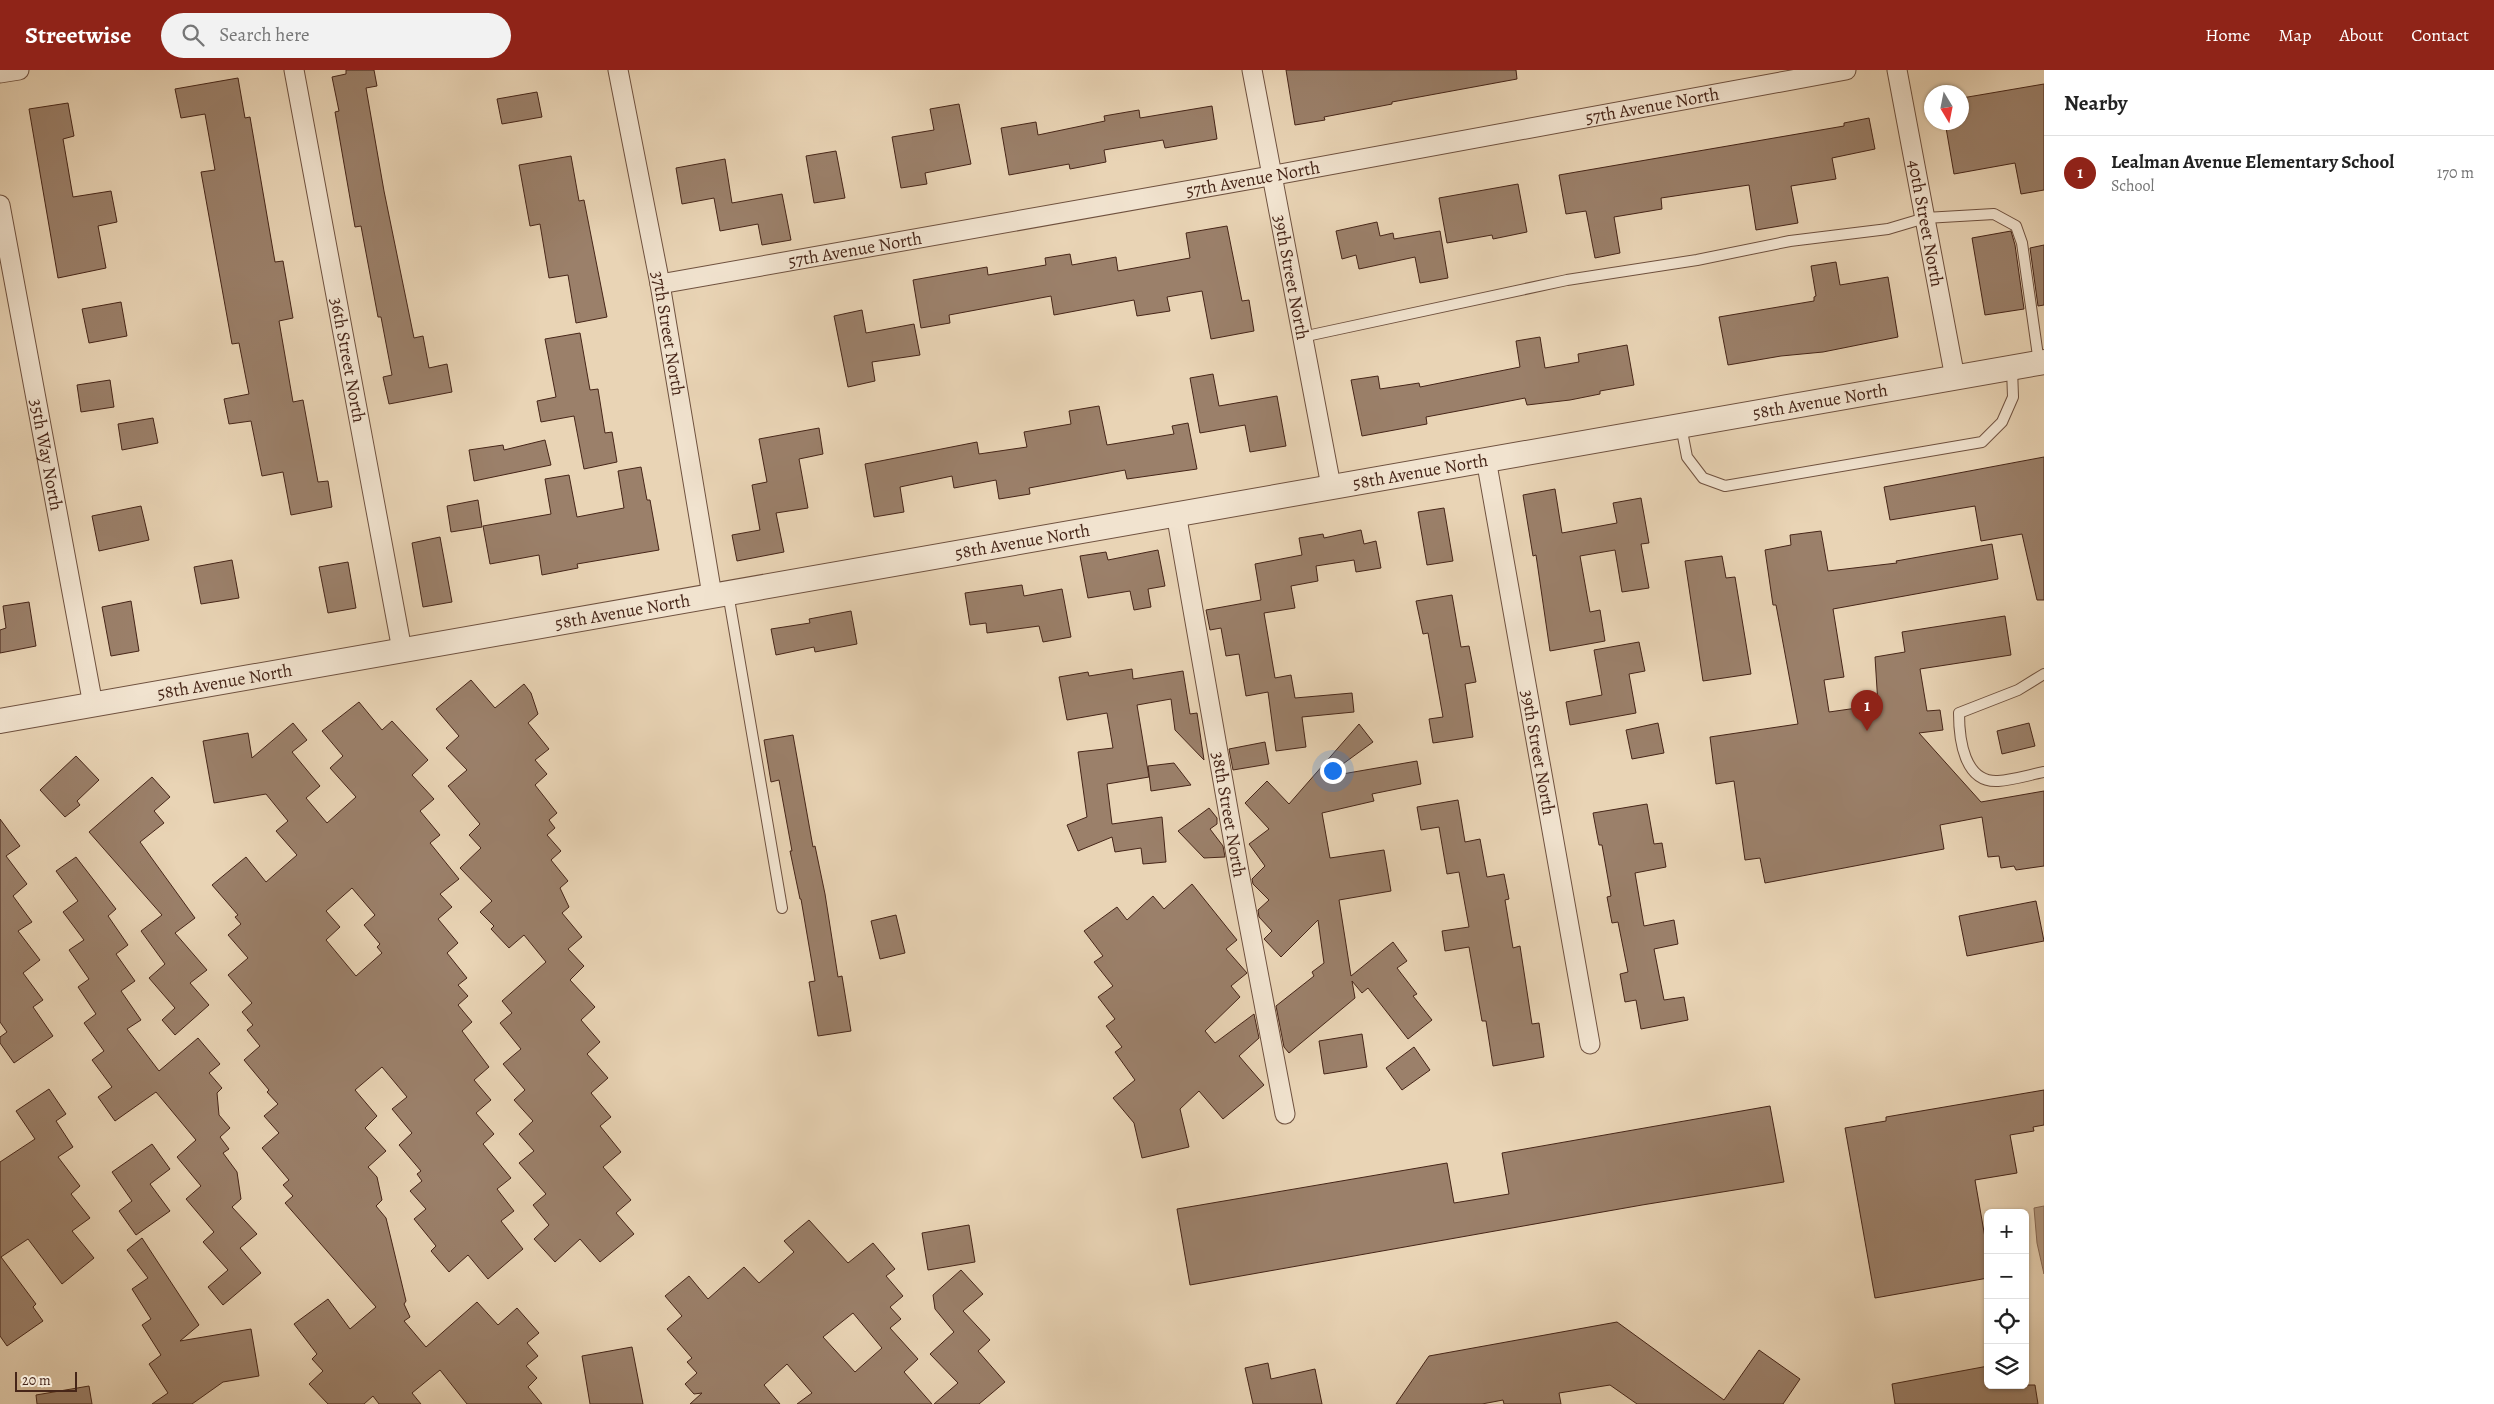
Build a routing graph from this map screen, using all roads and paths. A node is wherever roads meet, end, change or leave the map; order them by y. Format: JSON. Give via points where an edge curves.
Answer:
{"nodes":[{"id":1,"x":20,"y":70,"type":"edge"},
{"id":2,"x":294,"y":70,"type":"edge"},
{"id":3,"x":618,"y":70,"type":"edge"},
{"id":4,"x":1252,"y":70,"type":"edge"},
{"id":5,"x":1846,"y":70,"type":"edge"},
{"id":6,"x":1897,"y":70,"type":"edge"},
{"id":7,"x":0,"y":73,"type":"edge"},
{"id":8,"x":1270,"y":176,"type":"junction"},
{"id":9,"x":0,"y":205,"type":"edge"},
{"id":10,"x":1925,"y":218,"type":"junction"},
{"id":11,"x":660,"y":284,"type":"junction"},
{"id":12,"x":1302,"y":337,"type":"junction"},
{"id":13,"x":2042,"y":363,"type":"edge"},
{"id":14,"x":2012,"y":368,"type":"junction"},
{"id":15,"x":1955,"y":378,"type":"junction"},
{"id":16,"x":1680,"y":426,"type":"junction"},
{"id":17,"x":1486,"y":459,"type":"junction"},
{"id":18,"x":1331,"y":486,"type":"junction"},
{"id":19,"x":1176,"y":513,"type":"junction"},
{"id":20,"x":720,"y":594,"type":"junction"},
{"id":21,"x":402,"y":650,"type":"junction"},
{"id":22,"x":2044,"y":674,"type":"edge"},
{"id":23,"x":93,"y":705,"type":"junction"},
{"id":24,"x":0,"y":721,"type":"edge"},
{"id":25,"x":2044,"y":772,"type":"edge"},
{"id":26,"x":782,"y":908,"type":"dead end"},
{"id":27,"x":1590,"y":1044,"type":"dead end"},
{"id":28,"x":1285,"y":1114,"type":"dead end"}],
"edges":[{"from":1,"to":7,"type":"street"},
{"from":2,"to":21,"type":"street","name":"36th Street North"},
{"from":3,"to":11,"type":"street","name":"37th Street North"},
{"from":4,"to":8,"type":"street","name":"39th Street North"},
{"from":5,"to":8,"type":"street","name":"57th Avenue North"},
{"from":6,"to":10,"type":"street","name":"40th Street North"},
{"from":8,"to":11,"type":"street","name":"57th Avenue North"},
{"from":8,"to":12,"type":"street","name":"39th Street North"},
{"from":9,"to":23,"type":"street","name":"35th Way North"},
{"from":10,"to":12,"type":"lane","via":[[1888,229],[1790,241],[1697,260],[1567,280]]},
{"from":10,"to":13,"type":"lane","via":[[1994,214],[2016,226],[2022,243]]},
{"from":10,"to":15,"type":"street","name":"40th Street North"},
{"from":11,"to":20,"type":"street","name":"37th Street North"},
{"from":12,"to":18,"type":"street","name":"39th Street North"},
{"from":13,"to":14,"type":"street","name":"58th Avenue North"},
{"from":14,"to":15,"type":"street","name":"58th Avenue North"},
{"from":14,"to":16,"type":"lane","via":[[2013,397],[2002,422],[1982,442],[1725,486],[1703,478],[1687,457]]},
{"from":15,"to":16,"type":"street","name":"58th Avenue North"},
{"from":16,"to":17,"type":"street","name":"58th Avenue North"},
{"from":17,"to":18,"type":"street","name":"58th Avenue North"},
{"from":17,"to":27,"type":"street","name":"39th Street North"},
{"from":18,"to":19,"type":"street","name":"58th Avenue North"},
{"from":19,"to":20,"type":"street","name":"58th Avenue North"},
{"from":19,"to":28,"type":"street","name":"38th Street North"},
{"from":20,"to":21,"type":"street","name":"58th Avenue North"},
{"from":20,"to":26,"type":"lane"},
{"from":21,"to":23,"type":"street","name":"58th Avenue North"},
{"from":22,"to":25,"type":"lane","via":[[2018,690],[1959,713],[1959,730],[1974,774],[1997,781]]},
{"from":23,"to":24,"type":"street","name":"58th Avenue North"}]}
